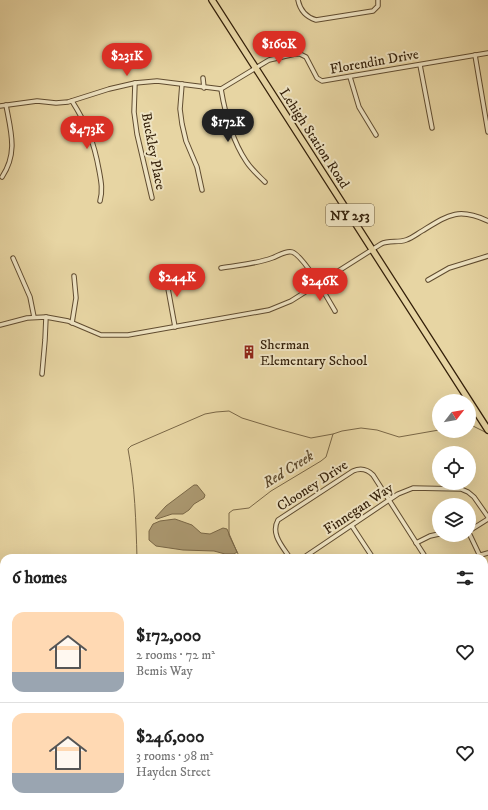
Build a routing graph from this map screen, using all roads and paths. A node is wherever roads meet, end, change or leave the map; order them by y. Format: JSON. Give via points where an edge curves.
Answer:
{"nodes":[{"id":1,"x":212,"y":0,"type":"edge"},
{"id":2,"x":298,"y":0,"type":"edge"},
{"id":3,"x":378,"y":0,"type":"edge"},
{"id":4,"x":488,"y":53,"type":"edge"},
{"id":5,"x":475,"y":55,"type":"junction"},
{"id":6,"x":420,"y":65,"type":"junction"},
{"id":7,"x":256,"y":68,"type":"junction"},
{"id":8,"x":350,"y":77,"type":"junction"},
{"id":9,"x":203,"y":78,"type":"dead end"},
{"id":10,"x":135,"y":83,"type":"junction"},
{"id":11,"x":182,"y":84,"type":"junction"},
{"id":12,"x":204,"y":88,"type":"junction"},
{"id":13,"x":221,"y":89,"type":"junction"},
{"id":14,"x":72,"y":101,"type":"junction"},
{"id":15,"x":6,"y":105,"type":"junction"},
{"id":16,"x":0,"y":106,"type":"edge"},
{"id":17,"x":432,"y":128,"type":"dead end"},
{"id":18,"x":488,"y":132,"type":"edge"},
{"id":19,"x":376,"y":135,"type":"dead end"},
{"id":20,"x":2,"y":177,"type":"dead end"},
{"id":21,"x":265,"y":182,"type":"dead end"},
{"id":22,"x":202,"y":190,"type":"dead end"},
{"id":23,"x":152,"y":198,"type":"dead end"},
{"id":24,"x":100,"y":201,"type":"dead end"},
{"id":25,"x":488,"y":221,"type":"edge"},
{"id":26,"x":372,"y":250,"type":"junction"},
{"id":27,"x":488,"y":256,"type":"edge"},
{"id":28,"x":13,"y":258,"type":"dead end"},
{"id":29,"x":221,"y":268,"type":"dead end"},
{"id":30,"x":165,"y":272,"type":"dead end"},
{"id":31,"x":74,"y":276,"type":"dead end"},
{"id":32,"x":428,"y":280,"type":"dead end"},
{"id":33,"x":318,"y":284,"type":"junction"},
{"id":34,"x":335,"y":311,"type":"dead end"},
{"id":35,"x":34,"y":317,"type":"junction"},
{"id":36,"x":46,"y":317,"type":"junction"},
{"id":37,"x":72,"y":323,"type":"junction"},
{"id":38,"x":0,"y":325,"type":"edge"},
{"id":39,"x":175,"y":327,"type":"junction"},
{"id":40,"x":42,"y":374,"type":"dead end"},
{"id":41,"x":488,"y":430,"type":"edge"},
{"id":42,"x":390,"y":500,"type":"junction"},
{"id":43,"x":488,"y":518,"type":"edge"},
{"id":44,"x":352,"y":526,"type":"junction"},
{"id":45,"x":476,"y":527,"type":"edge"},
{"id":46,"x":432,"y":536,"type":"edge"},
{"id":47,"x":474,"y":542,"type":"edge"},
{"id":48,"x":416,"y":543,"type":"junction"},
{"id":49,"x":288,"y":554,"type":"edge"},
{"id":50,"x":309,"y":554,"type":"edge"},
{"id":51,"x":370,"y":554,"type":"edge"},
{"id":52,"x":423,"y":554,"type":"edge"},
{"id":53,"x":479,"y":554,"type":"edge"}],
"edges":[{"from":1,"to":7,"type":"main road","name":"Lehigh Station Road","number":"NY 253"},
{"from":2,"to":3,"type":"street","via":[[301,10],[316,20],[373,11],[378,6]]},
{"from":4,"to":5,"type":"street","name":"Florendin Drive"},
{"from":5,"to":6,"type":"street","name":"Florendin Drive"},
{"from":5,"to":18,"type":"street"},
{"from":6,"to":8,"type":"street","name":"Florendin Drive"},
{"from":6,"to":17,"type":"street"},
{"from":7,"to":8,"type":"street","name":"Florendin Drive","via":[[269,60],[300,54],[306,57],[320,80]]},
{"from":7,"to":13,"type":"street"},
{"from":7,"to":26,"type":"main road","name":"Lehigh Station Road","number":"NY 253"},
{"from":8,"to":19,"type":"street","via":[[359,107]]},
{"from":9,"to":12,"type":"street"},
{"from":10,"to":11,"type":"street","via":[[157,81]]},
{"from":10,"to":14,"type":"street"},
{"from":10,"to":23,"type":"street","name":"Buckley Place","via":[[134,112],[137,134]]},
{"from":11,"to":12,"type":"street"},
{"from":11,"to":22,"type":"street","via":[[182,124]]},
{"from":12,"to":13,"type":"street"},
{"from":13,"to":21,"type":"street","via":[[236,142],[246,161]]},
{"from":14,"to":15,"type":"street","via":[[37,101]]},
{"from":14,"to":24,"type":"street","via":[[86,123],[94,148],[102,188]]},
{"from":15,"to":16,"type":"street"},
{"from":15,"to":20,"type":"street","via":[[12,150],[10,165]]},
{"from":25,"to":26,"type":"street","via":[[467,214],[453,215],[443,218],[407,240],[384,242]]},
{"from":26,"to":33,"type":"street"},
{"from":26,"to":41,"type":"main road","name":"Lehigh Station Road","number":"NY 253"},
{"from":27,"to":32,"type":"street","via":[[449,268]]},
{"from":28,"to":35,"type":"street","via":[[30,297]]},
{"from":29,"to":33,"type":"street","via":[[266,260],[285,252],[292,252]]},
{"from":30,"to":39,"type":"street"},
{"from":31,"to":37,"type":"street","via":[[76,298]]},
{"from":33,"to":34,"type":"street"},
{"from":33,"to":39,"type":"street","via":[[291,302],[276,308]]},
{"from":35,"to":36,"type":"street"},
{"from":35,"to":38,"type":"street"},
{"from":36,"to":37,"type":"street"},
{"from":36,"to":40,"type":"street"},
{"from":37,"to":39,"type":"street","via":[[95,334],[108,336],[128,336]]},
{"from":42,"to":43,"type":"street","name":"Finnegan Way","via":[[413,488],[460,489],[474,497]]},
{"from":42,"to":44,"type":"street","name":"Finnegan Way"},
{"from":42,"to":48,"type":"street","name":"Clooney Drive"},
{"from":42,"to":49,"type":"street","name":"Clooney Drive","via":[[371,473],[362,469],[353,471],[277,522],[275,533]]},
{"from":43,"to":45,"type":"street"},
{"from":44,"to":50,"type":"street","name":"Finnegan Way"},
{"from":44,"to":51,"type":"street"},
{"from":46,"to":48,"type":"street"},
{"from":47,"to":53,"type":"street"},
{"from":48,"to":52,"type":"street","name":"Clooney Drive"}]}
